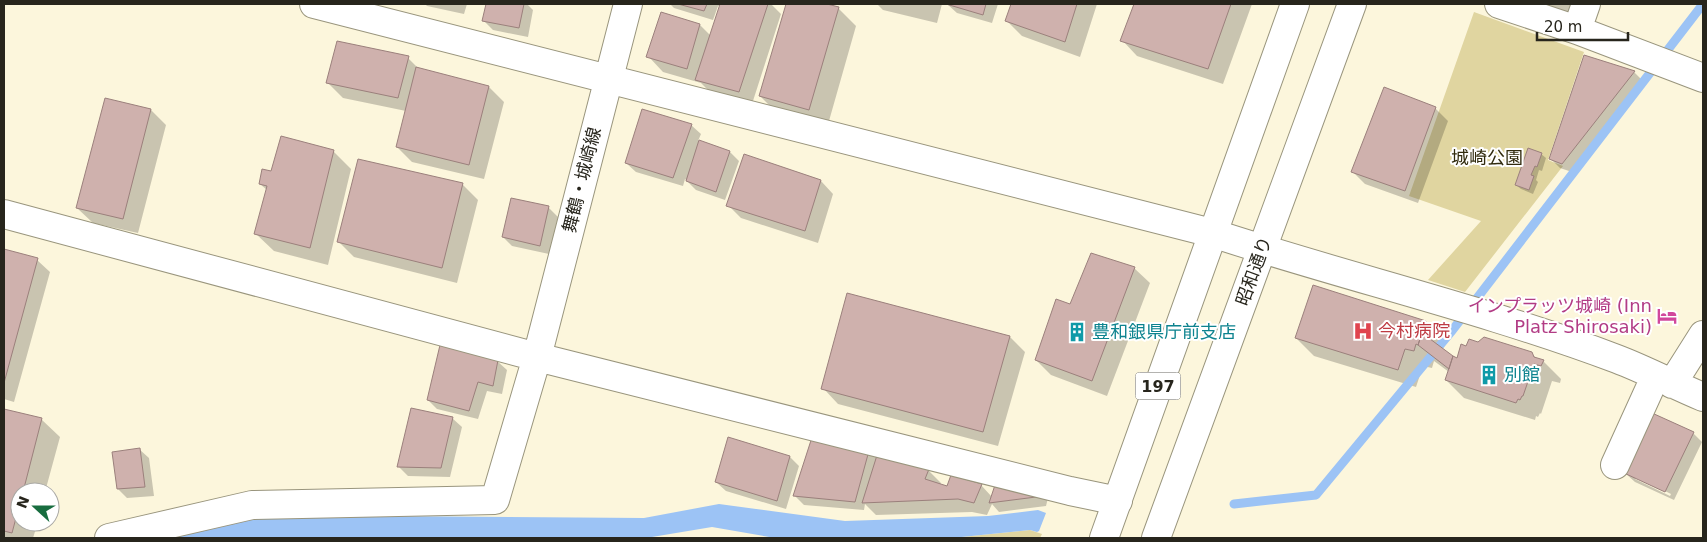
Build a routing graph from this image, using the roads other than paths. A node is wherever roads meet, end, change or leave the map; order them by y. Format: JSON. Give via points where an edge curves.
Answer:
{"nodes":[{"id":1,"x":314,"y":4,"type":"edge"},
{"id":2,"x":628,"y":4,"type":"edge"},
{"id":3,"x":1295,"y":4,"type":"edge"},
{"id":4,"x":1352,"y":4,"type":"edge"},
{"id":5,"x":1499,"y":4,"type":"edge"},
{"id":6,"x":1586,"y":4,"type":"edge"},
{"id":7,"x":1577,"y":30,"type":"junction"},
{"id":8,"x":1703,"y":78,"type":"edge"},
{"id":9,"x":608,"y":79,"type":"junction"},
{"id":10,"x":4,"y":214,"type":"edge"},
{"id":11,"x":1212,"y":233,"type":"junction"},
{"id":12,"x":1262,"y":250,"type":"junction"},
{"id":13,"x":1703,"y":335,"type":"edge"},
{"id":14,"x":537,"y":357,"type":"junction"},
{"id":15,"x":1664,"y":380,"type":"junction"},
{"id":16,"x":1703,"y":397,"type":"edge"},
{"id":17,"x":1615,"y":465,"type":"dead end"},
{"id":18,"x":1118,"y":500,"type":"junction"},
{"id":19,"x":110,"y":538,"type":"edge"},
{"id":20,"x":1104,"y":538,"type":"edge"},
{"id":21,"x":1156,"y":538,"type":"edge"}],
"edges":[{"from":1,"to":9,"type":"main road"},
{"from":2,"to":9,"type":"main road","name":"舞鶴・城崎線"},
{"from":3,"to":11,"type":"main road","number":"197"},
{"from":4,"to":12,"type":"main road","name":"昭和通り","number":"197"},
{"from":5,"to":7,"type":"main road"},
{"from":6,"to":7,"type":"main road"},
{"from":7,"to":8,"type":"main road"},
{"from":9,"to":11,"type":"main road"},
{"from":9,"to":14,"type":"main road","name":"舞鶴・城崎線"},
{"from":10,"to":14,"type":"main road"},
{"from":11,"to":12,"type":"main road"},
{"from":11,"to":18,"type":"main road","number":"197"},
{"from":12,"to":15,"type":"main road","via":[[1483,314],[1618,359]]},
{"from":12,"to":21,"type":"main road","name":"昭和通り","number":"197"},
{"from":13,"to":15,"type":"main road"},
{"from":14,"to":18,"type":"main road","via":[[1070,492]]},
{"from":14,"to":19,"type":"main road","name":"舞鶴・城崎線","via":[[495,500],[252,505]]},
{"from":15,"to":16,"type":"main road"},
{"from":15,"to":17,"type":"main road"},
{"from":18,"to":20,"type":"main road","number":"197"}]}
